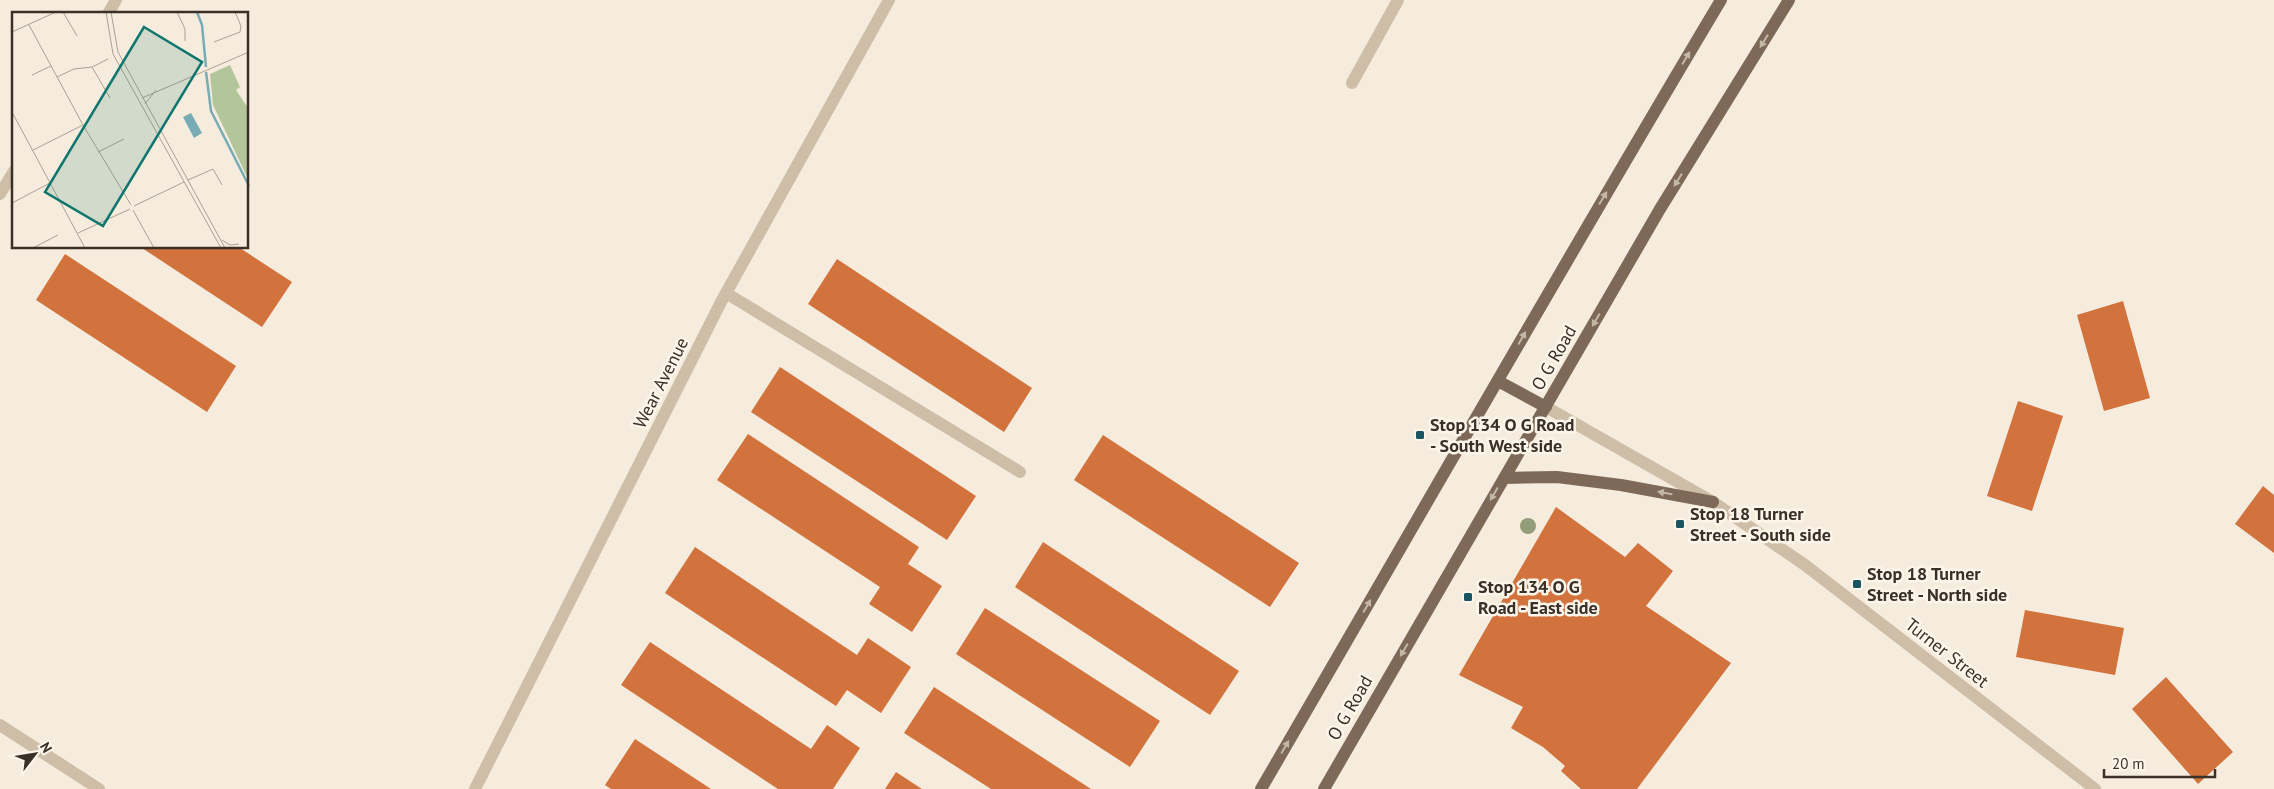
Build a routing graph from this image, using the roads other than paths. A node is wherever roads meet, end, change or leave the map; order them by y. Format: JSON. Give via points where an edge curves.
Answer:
{"nodes":[{"id":1,"x":116,"y":0,"type":"edge"},
{"id":2,"x":889,"y":0,"type":"edge"},
{"id":3,"x":1398,"y":0,"type":"edge"},
{"id":4,"x":1721,"y":0,"type":"edge"},
{"id":5,"x":1789,"y":0,"type":"edge"},
{"id":6,"x":109,"y":12,"type":"edge"},
{"id":7,"x":1352,"y":84,"type":"dead end"},
{"id":8,"x":12,"y":174,"type":"edge"},
{"id":9,"x":0,"y":194,"type":"edge"},
{"id":10,"x":726,"y":293,"type":"junction"},
{"id":11,"x":1498,"y":381,"type":"junction"},
{"id":12,"x":1546,"y":407,"type":"junction"},
{"id":13,"x":1020,"y":472,"type":"dead end"},
{"id":14,"x":1504,"y":478,"type":"junction"},
{"id":15,"x":1713,"y":502,"type":"junction"},
{"id":16,"x":0,"y":725,"type":"edge"},
{"id":17,"x":99,"y":789,"type":"edge"},
{"id":18,"x":475,"y":789,"type":"edge"},
{"id":19,"x":1261,"y":789,"type":"edge"},
{"id":20,"x":1324,"y":789,"type":"edge"},
{"id":21,"x":2094,"y":789,"type":"edge"}],
"edges":[{"from":1,"to":6,"type":"street"},
{"from":2,"to":10,"type":"street","name":"Wear Avenue"},
{"from":3,"to":7,"type":"street"},
{"from":11,"to":4,"type":"main road","name":"O G Road","one_way":true,"via":[[1557,274]]},
{"from":5,"to":12,"type":"main road","name":"O G Road","one_way":true,"via":[[1660,209]]},
{"from":8,"to":9,"type":"street"},
{"from":10,"to":13,"type":"street"},
{"from":10,"to":18,"type":"street","name":"Wear Avenue"},
{"from":11,"to":12,"type":"main road"},
{"from":19,"to":11,"type":"main road","name":"O G Road","one_way":true},
{"from":12,"to":14,"type":"main road","name":"O G Road"},
{"from":12,"to":15,"type":"street","name":"Turner Street"},
{"from":15,"to":14,"type":"main road","one_way":true,"via":[[1557,477]]},
{"from":14,"to":20,"type":"main road","name":"O G Road","one_way":true},
{"from":15,"to":21,"type":"street","name":"Turner Street","via":[[1805,565]]},
{"from":16,"to":17,"type":"street"}]}
